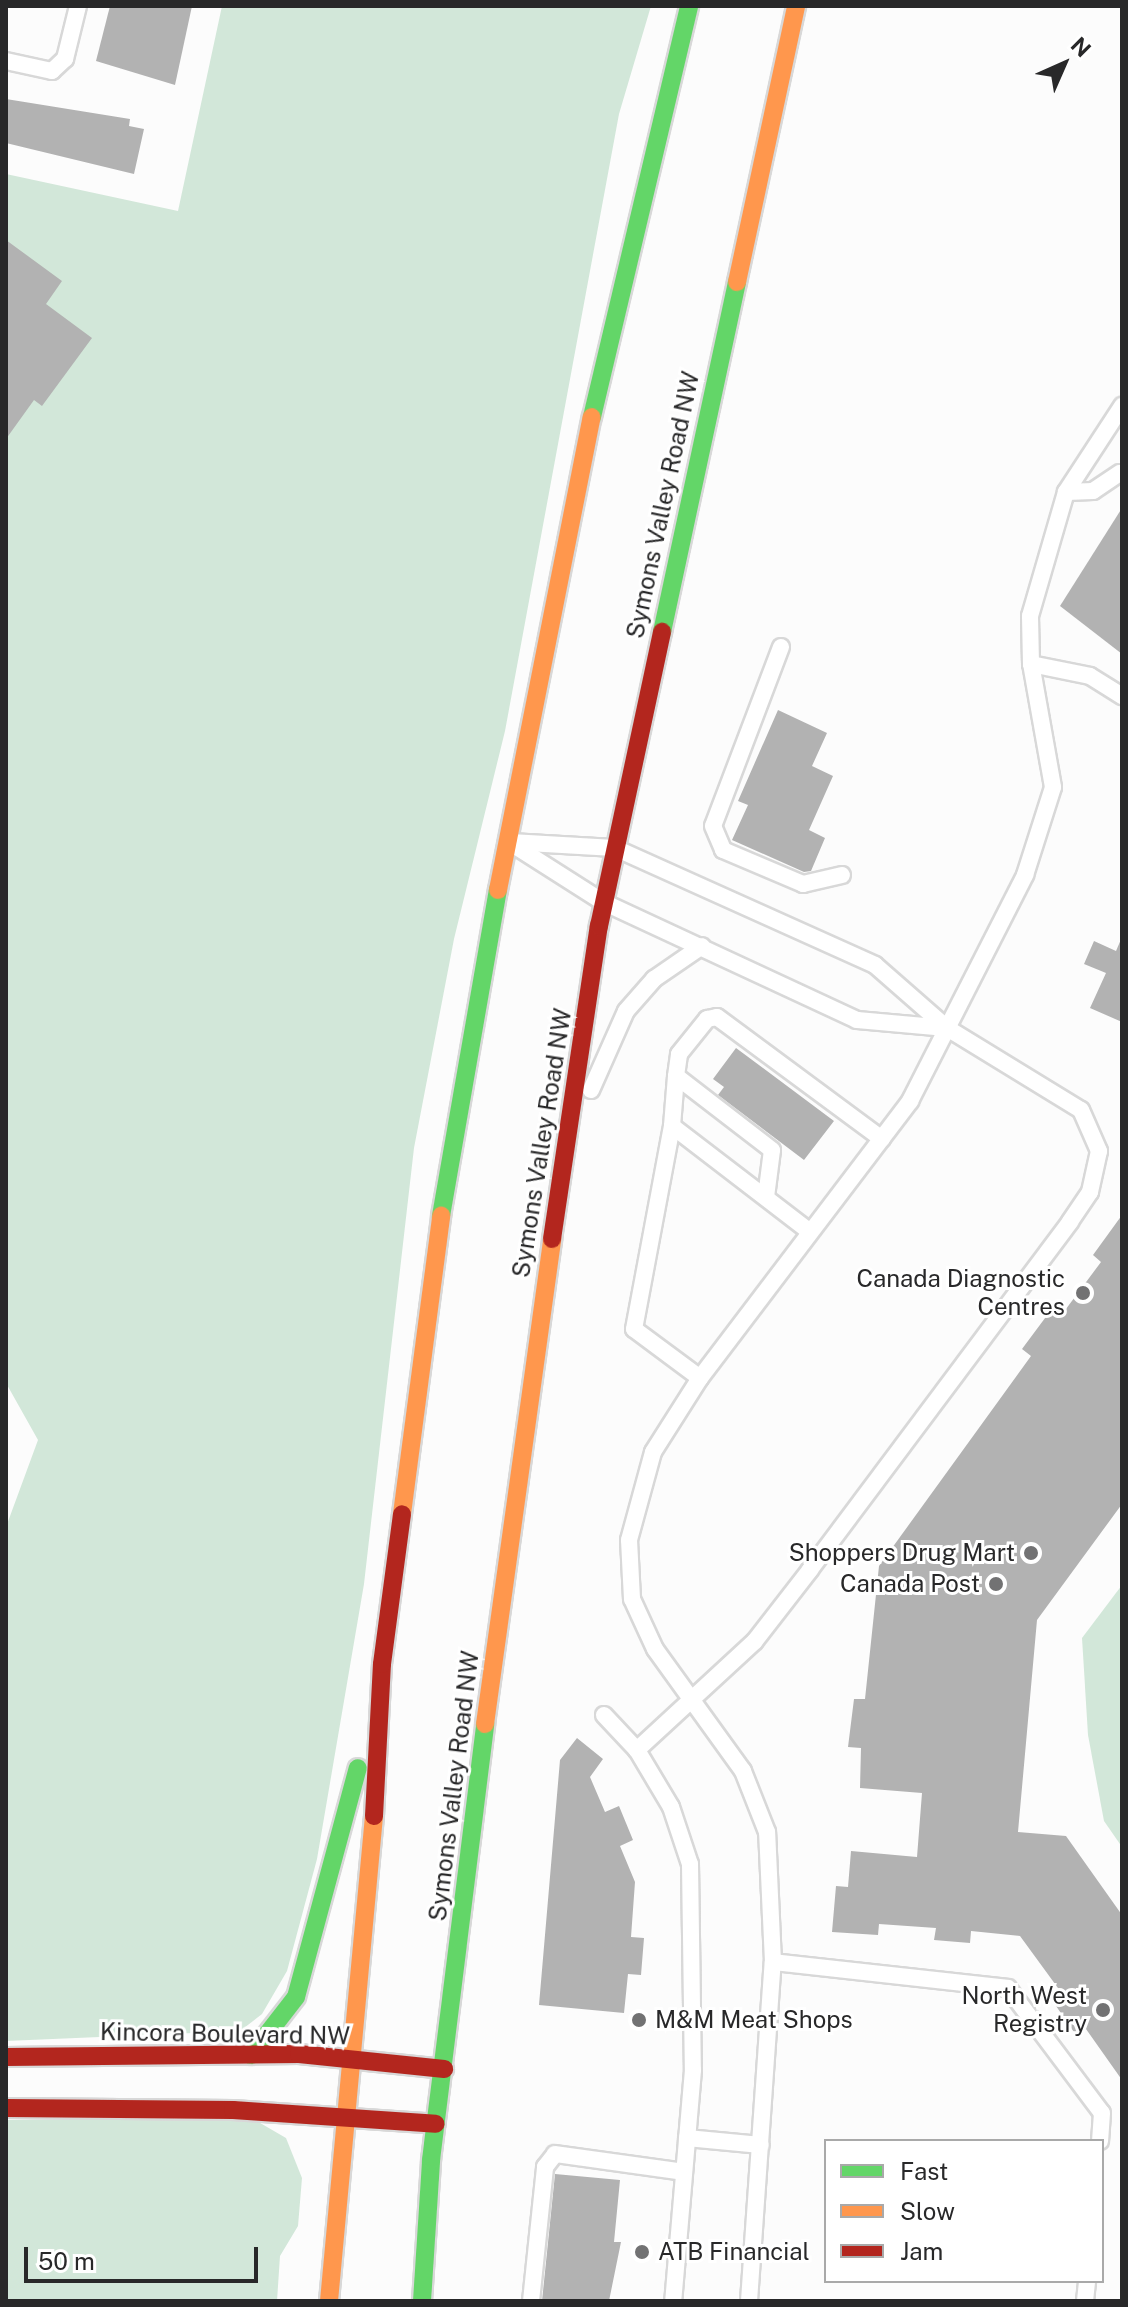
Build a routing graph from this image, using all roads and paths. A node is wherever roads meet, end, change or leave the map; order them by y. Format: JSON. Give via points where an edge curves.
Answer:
{"nodes":[{"id":1,"x":78,"y":6,"type":"edge"},
{"id":2,"x":689,"y":6,"type":"edge"},
{"id":3,"x":796,"y":6,"type":"edge"},
{"id":4,"x":6,"y":61,"type":"edge"},
{"id":5,"x":1122,"y":406,"type":"edge"},
{"id":6,"x":1120,"y":473,"type":"dead end"},
{"id":7,"x":1066,"y":492,"type":"junction"},
{"id":8,"x":781,"y":647,"type":"dead end"},
{"id":9,"x":1031,"y":664,"type":"junction"},
{"id":10,"x":1122,"y":696,"type":"edge"},
{"id":11,"x":510,"y":842,"type":"junction"},
{"id":12,"x":615,"y":848,"type":"junction"},
{"id":13,"x":842,"y":875,"type":"dead end"},
{"id":14,"x":603,"y":902,"type":"junction"},
{"id":15,"x":702,"y":946,"type":"junction"},
{"id":16,"x":947,"y":1028,"type":"junction"},
{"id":17,"x":676,"y":1076,"type":"junction"},
{"id":18,"x":672,"y":1126,"type":"junction"},
{"id":19,"x":882,"y":1139,"type":"junction"},
{"id":20,"x":565,"y":1146,"type":"junction"},
{"id":21,"x":766,"y":1197,"type":"junction"},
{"id":22,"x":810,"y":1232,"type":"junction"},
{"id":23,"x":700,"y":1378,"type":"junction"},
{"id":24,"x":382,"y":1664,"type":"junction"},
{"id":25,"x":691,"y":1695,"type":"junction"},
{"id":26,"x":604,"y":1715,"type":"dead end"},
{"id":27,"x":637,"y":1750,"type":"junction"},
{"id":28,"x":773,"y":1962,"type":"junction"},
{"id":29,"x":251,"y":2055,"type":"junction"},
{"id":30,"x":6,"y":2057,"type":"edge"},
{"id":31,"x":354,"y":2059,"type":"junction"},
{"id":32,"x":444,"y":2069,"type":"junction"},
{"id":33,"x":6,"y":2108,"type":"edge"},
{"id":34,"x":350,"y":2116,"type":"junction"},
{"id":35,"x":436,"y":2124,"type":"junction"},
{"id":36,"x":687,"y":2138,"type":"junction"},
{"id":37,"x":1100,"y":2139,"type":"edge"},
{"id":38,"x":761,"y":2145,"type":"junction"},
{"id":39,"x":684,"y":2172,"type":"junction"},
{"id":40,"x":329,"y":2301,"type":"edge"},
{"id":41,"x":422,"y":2301,"type":"edge"},
{"id":42,"x":531,"y":2301,"type":"edge"},
{"id":43,"x":673,"y":2301,"type":"edge"},
{"id":44,"x":749,"y":2301,"type":"edge"}],
"edges":[{"from":1,"to":4,"type":"lane","via":[[65,59],[52,71]]},
{"from":2,"to":11,"type":"main road","via":[[577,480]]},
{"from":3,"to":12,"type":"main road","name":"Symons Valley Road NW"},
{"from":5,"to":7,"type":"lane"},
{"from":6,"to":7,"type":"lane","via":[[1093,491]]},
{"from":7,"to":9,"type":"lane","via":[[1030,616]]},
{"from":8,"to":13,"type":"lane","via":[[713,826],[723,850],[803,884]]},
{"from":9,"to":10,"type":"lane","via":[[1090,676]]},
{"from":9,"to":16,"type":"lane","via":[[1053,787],[1025,875]]},
{"from":11,"to":12,"type":"lane"},
{"from":11,"to":14,"type":"lane"},
{"from":11,"to":24,"type":"main road","via":[[454,1117]]},
{"from":12,"to":14,"type":"main road","name":"Symons Valley Road NW"},
{"from":12,"to":16,"type":"lane","via":[[875,965]]},
{"from":14,"to":15,"type":"lane"},
{"from":14,"to":20,"type":"main road","name":"Symons Valley Road NW"},
{"from":15,"to":16,"type":"lane","via":[[857,1020]]},
{"from":15,"to":20,"type":"lane","via":[[654,979],[626,1011]]},
{"from":16,"to":19,"type":"lane"},
{"from":16,"to":25,"type":"lane","via":[[1081,1110],[1099,1151],[1090,1192],[755,1641]]},
{"from":17,"to":18,"type":"lane"},
{"from":17,"to":19,"type":"lane","via":[[679,1054],[707,1019],[717,1017]]},
{"from":17,"to":21,"type":"lane","via":[[772,1150]]},
{"from":18,"to":21,"type":"lane"},
{"from":18,"to":23,"type":"lane","via":[[634,1329]]},
{"from":19,"to":22,"type":"lane"},
{"from":20,"to":32,"type":"main road","name":"Symons Valley Road NW","via":[[515,1482]]},
{"from":21,"to":22,"type":"lane"},
{"from":22,"to":23,"type":"lane"},
{"from":23,"to":25,"type":"lane","via":[[653,1452],[629,1540],[632,1599],[655,1649]]},
{"from":24,"to":29,"type":"main road","via":[[296,1997]]},
{"from":24,"to":31,"type":"main road"},
{"from":25,"to":27,"type":"lane"},
{"from":25,"to":28,"type":"lane","via":[[743,1771],[767,1832]]},
{"from":26,"to":27,"type":"lane"},
{"from":27,"to":36,"type":"lane","via":[[671,1807],[690,1864],[693,2070]]},
{"from":28,"to":37,"type":"lane","via":[[1008,1988],[1102,2113]]},
{"from":28,"to":38,"type":"lane"},
{"from":29,"to":30,"type":"main road","name":"Kincora Boulevard NW"},
{"from":29,"to":31,"type":"main road","name":"Kincora Boulevard NW"},
{"from":31,"to":32,"type":"main road","name":"Kincora Boulevard NW"},
{"from":31,"to":34,"type":"main road"},
{"from":32,"to":35,"type":"main road","name":"Symons Valley Road NW"},
{"from":33,"to":34,"type":"main road"},
{"from":34,"to":35,"type":"main road"},
{"from":34,"to":40,"type":"main road"},
{"from":35,"to":41,"type":"main road","name":"Symons Valley Road NW"},
{"from":36,"to":38,"type":"lane"},
{"from":36,"to":39,"type":"lane"},
{"from":38,"to":44,"type":"lane"},
{"from":39,"to":42,"type":"lane","via":[[555,2154],[545,2167]]},
{"from":39,"to":43,"type":"lane"}]}
